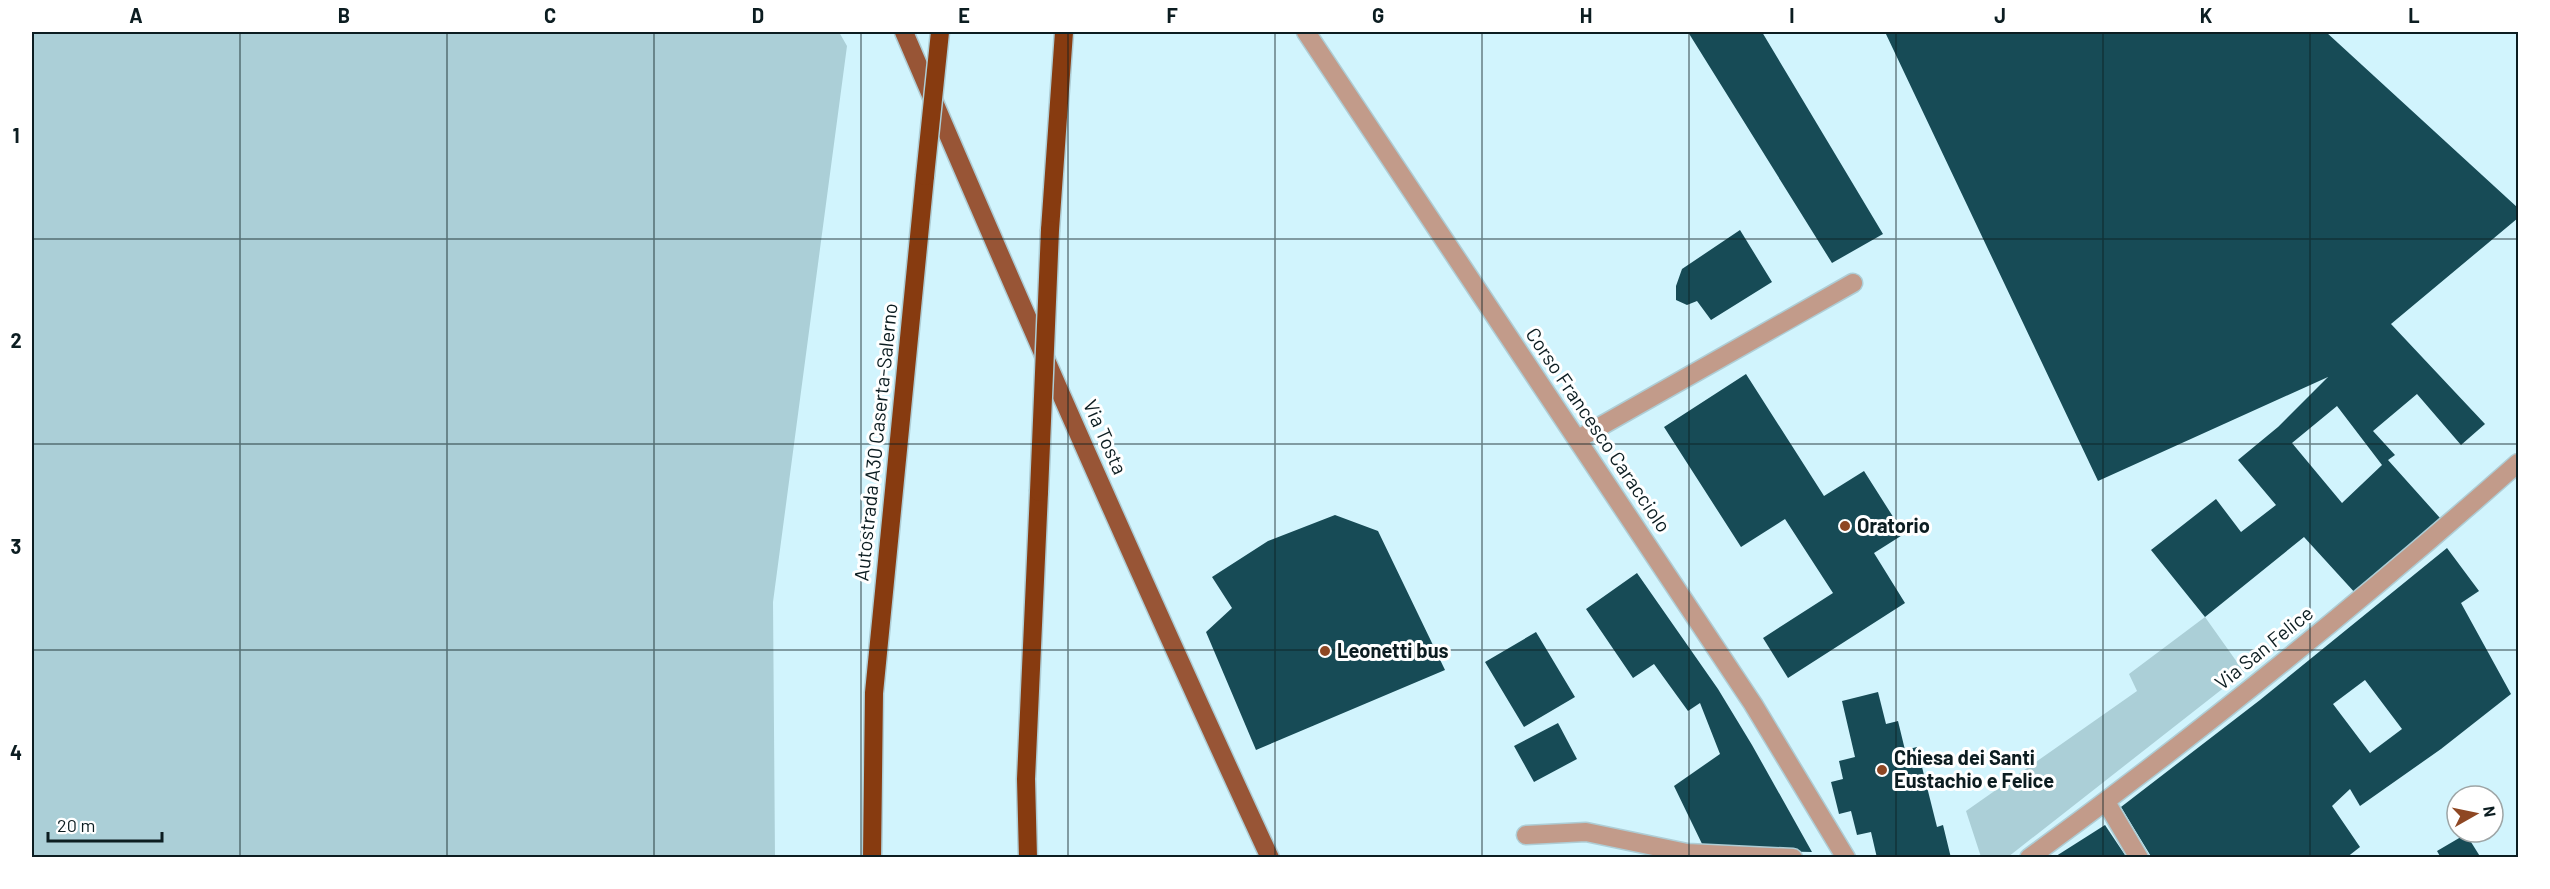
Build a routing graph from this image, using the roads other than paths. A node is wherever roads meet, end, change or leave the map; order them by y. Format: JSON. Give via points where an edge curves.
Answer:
{"nodes":[{"id":1,"x":903,"y":32,"type":"edge"},
{"id":2,"x":940,"y":32,"type":"edge"},
{"id":3,"x":1064,"y":32,"type":"edge"},
{"id":4,"x":1306,"y":32,"type":"edge"},
{"id":5,"x":1853,"y":283,"type":"dead end"},
{"id":6,"x":1578,"y":439,"type":"junction"},
{"id":7,"x":2518,"y":464,"type":"edge"},
{"id":8,"x":2106,"y":802,"type":"junction"},
{"id":9,"x":1526,"y":835,"type":"dead end"},
{"id":10,"x":872,"y":858,"type":"edge"},
{"id":11,"x":1028,"y":858,"type":"edge"},
{"id":12,"x":1270,"y":858,"type":"edge"},
{"id":13,"x":1793,"y":858,"type":"edge"},
{"id":14,"x":1846,"y":858,"type":"edge"},
{"id":15,"x":2029,"y":858,"type":"edge"},
{"id":16,"x":2139,"y":858,"type":"edge"}],
"edges":[{"from":1,"to":12,"type":"main road","name":"Via Tosta"},
{"from":2,"to":10,"type":"highway","name":"Autostrada A30 Caserta-Salerno","bridge":true,"via":[[874,693]]},
{"from":3,"to":11,"type":"highway","bridge":true,"via":[[1050,230],[1026,778]]},
{"from":4,"to":6,"type":"street","name":"Corso Francesco Caracciolo"},
{"from":5,"to":6,"type":"street"},
{"from":6,"to":14,"type":"street","name":"Corso Francesco Caracciolo","via":[[1753,704]]},
{"from":7,"to":8,"type":"street","name":"Via San Felice","via":[[2255,685]]},
{"from":8,"to":15,"type":"street","name":"Via San Felice"},
{"from":8,"to":16,"type":"street"},
{"from":9,"to":13,"type":"street","via":[[1586,832],[1687,853]]}]}
